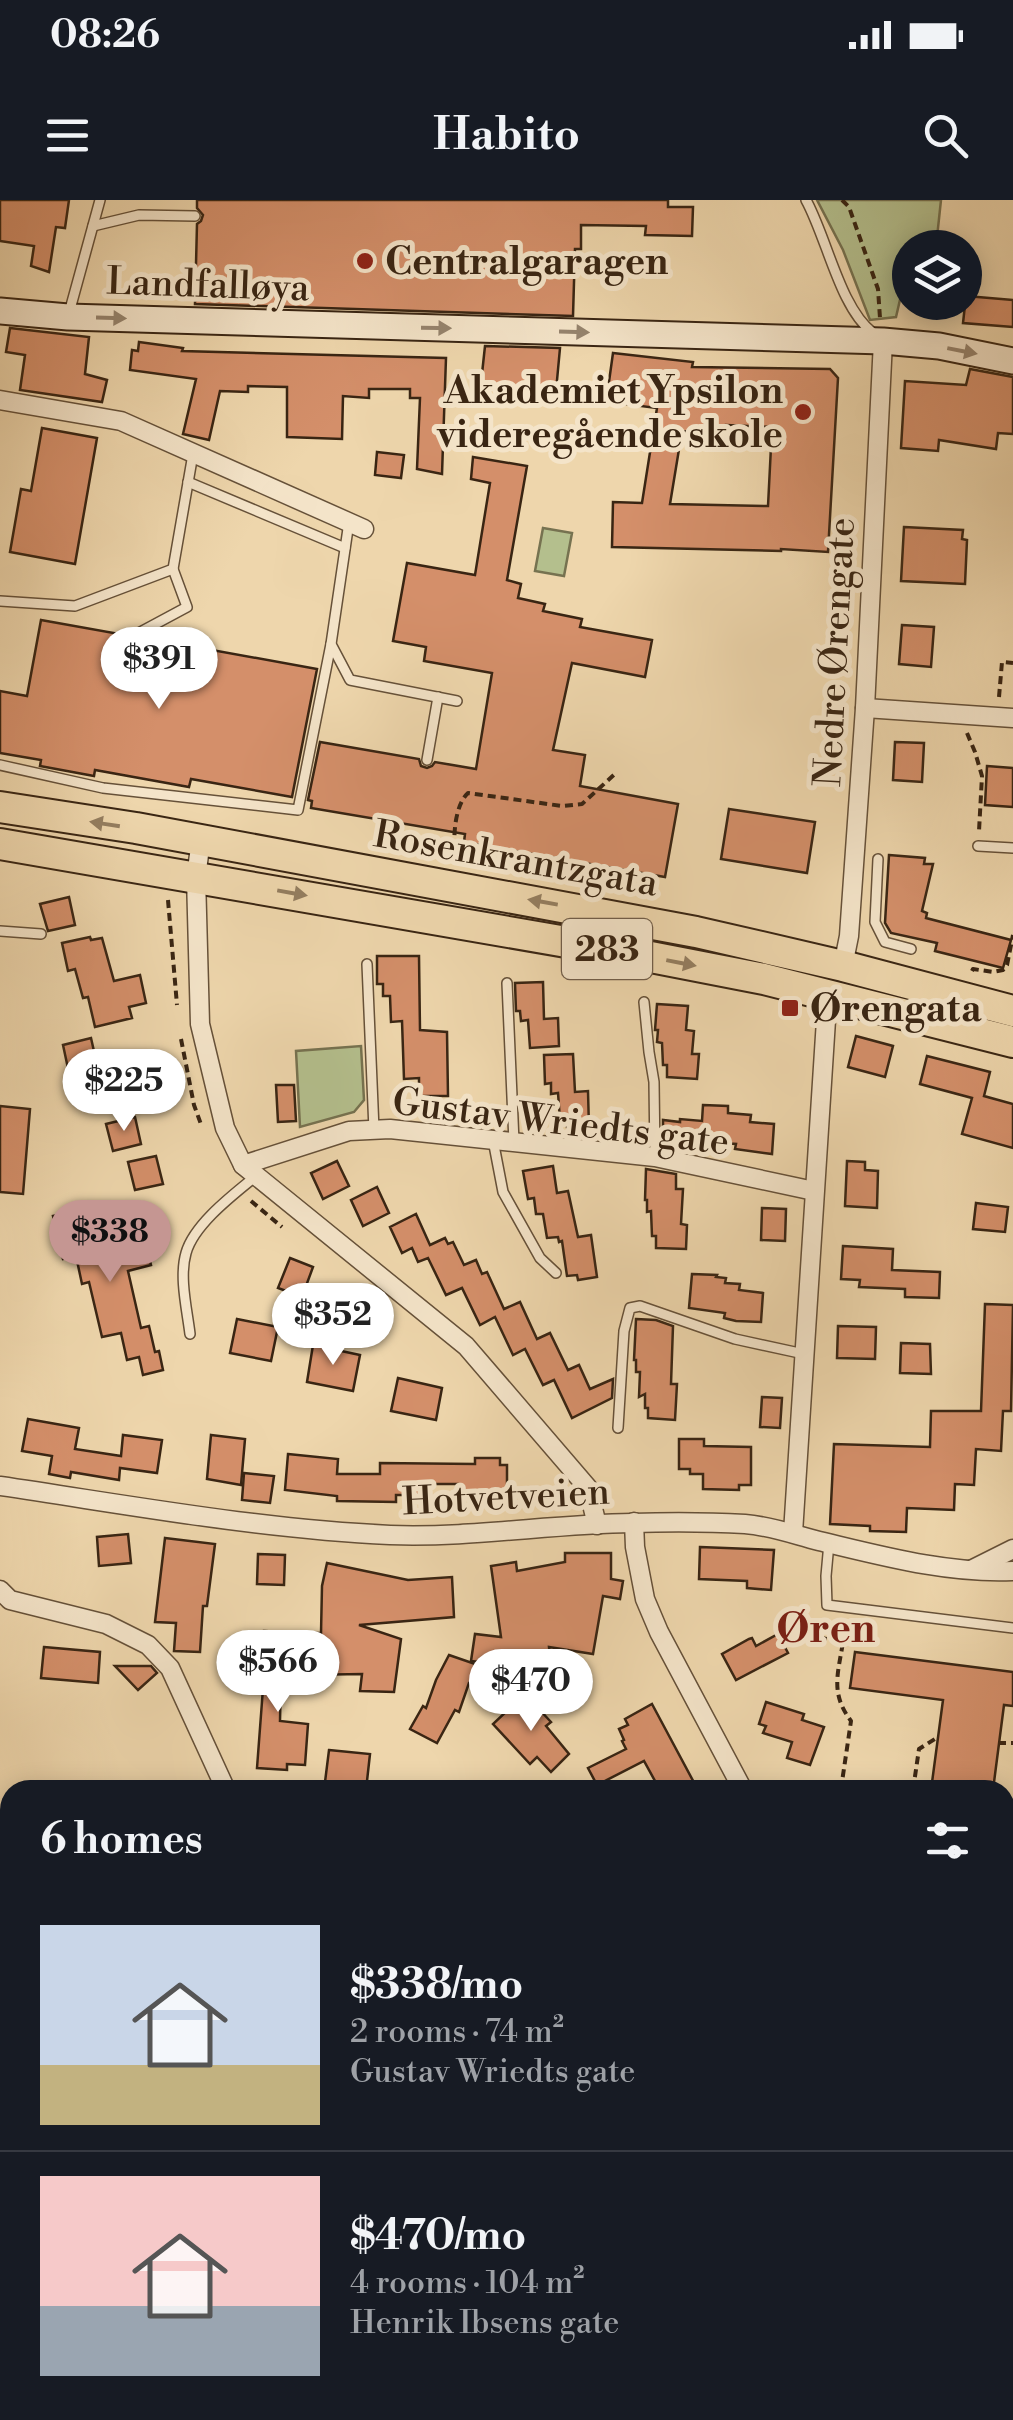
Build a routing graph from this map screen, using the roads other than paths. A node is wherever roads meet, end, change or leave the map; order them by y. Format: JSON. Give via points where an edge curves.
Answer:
{"nodes":[{"id":1,"x":100,"y":200,"type":"edge"},
{"id":2,"x":806,"y":200,"type":"edge"},
{"id":3,"x":196,"y":216,"type":"dead end"},
{"id":4,"x":92,"y":226,"type":"junction"},
{"id":5,"x":0,"y":311,"type":"edge"},
{"id":6,"x":68,"y":317,"type":"junction"},
{"id":7,"x":883,"y":341,"type":"junction"},
{"id":8,"x":1013,"y":360,"type":"edge"},
{"id":9,"x":0,"y":400,"type":"edge"},
{"id":10,"x":193,"y":454,"type":"junction"},
{"id":11,"x":188,"y":482,"type":"junction"},
{"id":12,"x":356,"y":525,"type":"joint"},
{"id":13,"x":345,"y":548,"type":"junction"},
{"id":14,"x":172,"y":569,"type":"junction"},
{"id":15,"x":0,"y":601,"type":"edge"},
{"id":16,"x":134,"y":636,"type":"dead end"},
{"id":17,"x":331,"y":644,"type":"junction"},
{"id":18,"x":438,"y":697,"type":"junction"},
{"id":19,"x":457,"y":701,"type":"dead end"},
{"id":20,"x":865,"y":708,"type":"junction"},
{"id":21,"x":1005,"y":717,"type":"edge"},
{"id":22,"x":427,"y":760,"type":"dead end"},
{"id":23,"x":0,"y":765,"type":"edge"},
{"id":24,"x":0,"y":806,"type":"edge"},
{"id":25,"x":201,"y":840,"type":"junction"},
{"id":26,"x":0,"y":844,"type":"edge"},
{"id":27,"x":978,"y":846,"type":"road end"},
{"id":28,"x":1013,"y":848,"type":"edge"},
{"id":29,"x":878,"y":859,"type":"dead end"},
{"id":30,"x":196,"y":876,"type":"junction"},
{"id":31,"x":851,"y":900,"type":"junction"},
{"id":32,"x":876,"y":902,"type":"junction"},
{"id":33,"x":0,"y":931,"type":"edge"},
{"id":34,"x":42,"y":934,"type":"dead end"},
{"id":35,"x":911,"y":950,"type":"dead end"},
{"id":36,"x":366,"y":964,"type":"dead end"},
{"id":37,"x":844,"y":966,"type":"junction"},
{"id":38,"x":507,"y":982,"type":"dead end"},
{"id":39,"x":832,"y":996,"type":"junction"},
{"id":40,"x":644,"y":1002,"type":"dead end"},
{"id":41,"x":1013,"y":1011,"type":"edge"},
{"id":42,"x":1013,"y":1042,"type":"edge"},
{"id":43,"x":374,"y":1130,"type":"junction"},
{"id":44,"x":493,"y":1140,"type":"junction"},
{"id":45,"x":514,"y":1142,"type":"junction"},
{"id":46,"x":654,"y":1157,"type":"junction"},
{"id":47,"x":250,"y":1171,"type":"junction"},
{"id":48,"x":814,"y":1191,"type":"junction"},
{"id":49,"x":556,"y":1273,"type":"dead end"},
{"id":50,"x":190,"y":1334,"type":"dead end"},
{"id":51,"x":804,"y":1354,"type":"junction"},
{"id":52,"x":618,"y":1428,"type":"dead end"},
{"id":53,"x":0,"y":1486,"type":"edge"},
{"id":54,"x":634,"y":1522,"type":"junction"},
{"id":55,"x":597,"y":1525,"type":"junction"},
{"id":56,"x":793,"y":1533,"type":"junction"},
{"id":57,"x":830,"y":1543,"type":"junction"},
{"id":58,"x":1013,"y":1549,"type":"edge"},
{"id":59,"x":971,"y":1570,"type":"junction"},
{"id":60,"x":1013,"y":1570,"type":"edge"},
{"id":61,"x":0,"y":1590,"type":"edge"},
{"id":62,"x":1013,"y":1628,"type":"edge"},
{"id":63,"x":221,"y":1780,"type":"edge"},
{"id":64,"x":738,"y":1780,"type":"edge"}],
"edges":[{"from":1,"to":4,"type":"lane"},
{"from":2,"to":7,"type":"lane","via":[[862,324]]},
{"from":3,"to":4,"type":"lane","via":[[139,215]]},
{"from":4,"to":6,"type":"lane"},
{"from":5,"to":6,"type":"main road","name":"Landfalløya"},
{"from":6,"to":7,"type":"main road","name":"Landfalløya","one_way":true},
{"from":7,"to":8,"type":"main road","name":"Landfalløya","one_way":true},
{"from":7,"to":20,"type":"street","name":"Nedre Ørengate"},
{"from":9,"to":10,"type":"street","via":[[120,422]]},
{"from":10,"to":11,"type":"lane"},
{"from":10,"to":12,"type":"street"},
{"from":11,"to":13,"type":"lane"},
{"from":11,"to":14,"type":"lane"},
{"from":12,"to":13,"type":"lane"},
{"from":13,"to":17,"type":"lane"},
{"from":14,"to":15,"type":"lane","via":[[75,606]]},
{"from":14,"to":16,"type":"lane","via":[[187,607]]},
{"from":17,"to":18,"type":"lane","via":[[350,680]]},
{"from":17,"to":23,"type":"lane","via":[[298,810],[103,788]]},
{"from":18,"to":19,"type":"lane"},
{"from":18,"to":22,"type":"lane"},
{"from":20,"to":21,"type":"street"},
{"from":20,"to":31,"type":"street","name":"Nedre Ørengate"},
{"from":25,"to":24,"type":"main road","name":"Rosenkrantzgata","number":"283","one_way":true},
{"from":25,"to":30,"type":"street"},
{"from":37,"to":25,"type":"main road","name":"Rosenkrantzgata","number":"283","one_way":true,"via":[[612,915]]},
{"from":26,"to":30,"type":"main road","name":"Rosenkrantzgata","number":"283"},
{"from":27,"to":28,"type":"lane"},
{"from":29,"to":32,"type":"lane"},
{"from":30,"to":39,"type":"main road","name":"Rosenkrantzgata","number":"283","one_way":true},
{"from":30,"to":47,"type":"street","via":[[200,1024],[225,1128]]},
{"from":31,"to":32,"type":"lane"},
{"from":31,"to":37,"type":"street","name":"Nedre Ørengate"},
{"from":32,"to":35,"type":"lane","via":[[884,942]]},
{"from":33,"to":34,"type":"lane"},
{"from":36,"to":43,"type":"lane"},
{"from":37,"to":41,"type":"main road","name":"Rosenkrantzgata","number":"283"},
{"from":38,"to":45,"type":"lane"},
{"from":39,"to":42,"type":"main road","name":"Rosenkrantzgata","number":"283"},
{"from":39,"to":48,"type":"street"},
{"from":40,"to":46,"type":"lane"},
{"from":43,"to":44,"type":"street","name":"Gustav Wriedts gate"},
{"from":43,"to":47,"type":"street","name":"Gustav Wriedts gate","via":[[349,1131]]},
{"from":44,"to":45,"type":"street","name":"Gustav Wriedts gate"},
{"from":44,"to":49,"type":"lane","via":[[503,1192],[540,1258]]},
{"from":45,"to":46,"type":"street","name":"Gustav Wriedts gate"},
{"from":46,"to":48,"type":"street","name":"Gustav Wriedts gate"},
{"from":47,"to":50,"type":"lane","via":[[184,1256]]},
{"from":47,"to":55,"type":"street","via":[[466,1346],[588,1488]]},
{"from":48,"to":51,"type":"street"},
{"from":51,"to":52,"type":"lane","via":[[630,1308]]},
{"from":51,"to":56,"type":"street"},
{"from":53,"to":55,"type":"street","name":"Hotvetveien","via":[[224,1520],[388,1534]]},
{"from":54,"to":55,"type":"street","name":"Hotvetveien"},
{"from":54,"to":56,"type":"street","name":"Hotvetveien","via":[[749,1524]]},
{"from":54,"to":64,"type":"street","via":[[645,1599]]},
{"from":56,"to":57,"type":"street","name":"Hotvetveien"},
{"from":57,"to":59,"type":"street","name":"Hotvetveien"},
{"from":57,"to":62,"type":"lane","via":[[828,1605]]},
{"from":58,"to":59,"type":"street"},
{"from":59,"to":60,"type":"street","name":"Hotvetveien"},
{"from":61,"to":63,"type":"street","via":[[10,1600],[106,1624],[148,1645],[170,1668]]}]}
